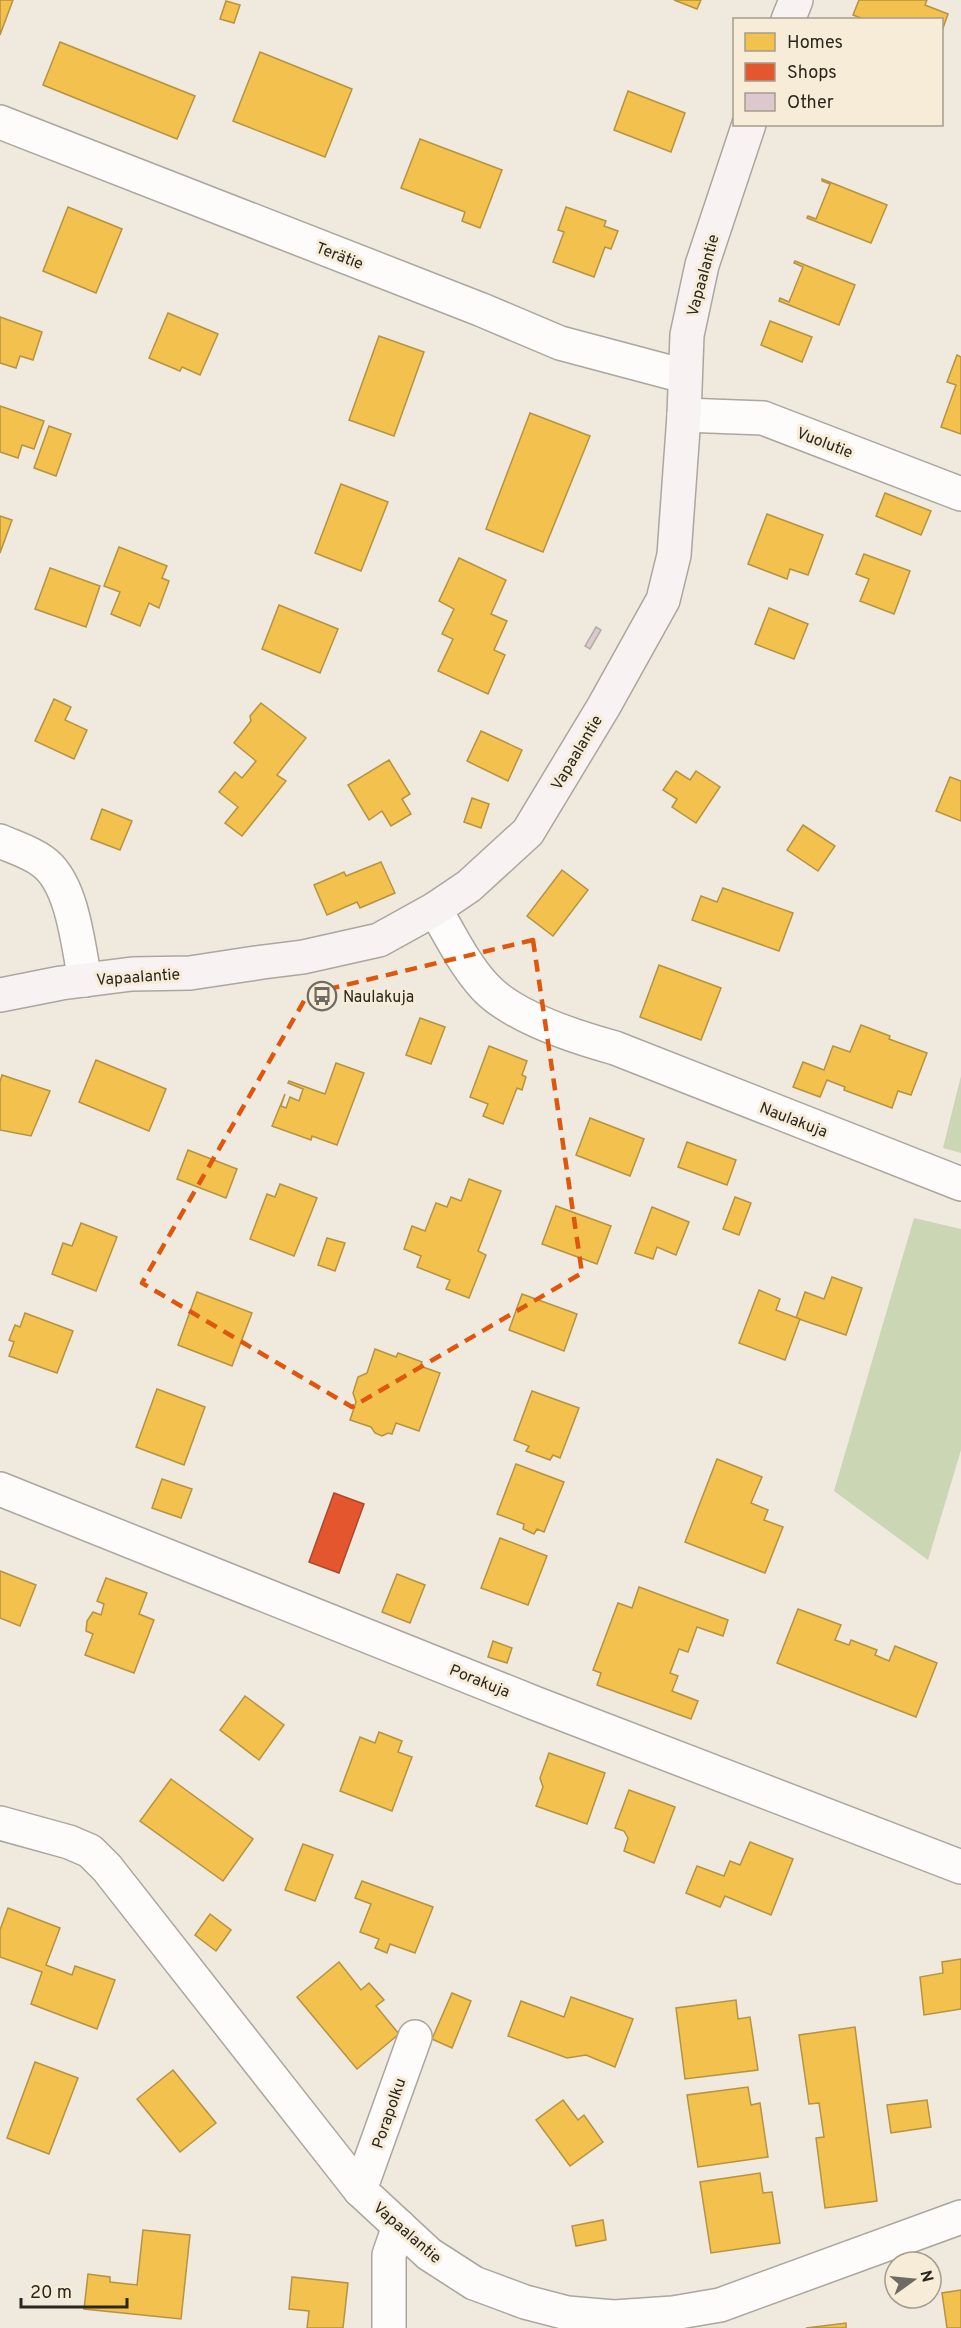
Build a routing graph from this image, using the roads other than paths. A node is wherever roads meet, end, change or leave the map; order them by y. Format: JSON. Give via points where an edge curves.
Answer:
{"nodes":[{"id":1,"x":796,"y":0,"type":"edge"},
{"id":2,"x":789,"y":18,"type":"edge"},
{"id":3,"x":0,"y":122,"type":"edge"},
{"id":4,"x":749,"y":126,"type":"edge"},
{"id":5,"x":684,"y":376,"type":"junction"},
{"id":6,"x":684,"y":415,"type":"junction"},
{"id":7,"x":961,"y":494,"type":"edge"},
{"id":8,"x":0,"y":841,"type":"edge"},
{"id":9,"x":435,"y":909,"type":"junction"},
{"id":10,"x":85,"y":980,"type":"junction"},
{"id":11,"x":0,"y":995,"type":"edge"},
{"id":12,"x":961,"y":1184,"type":"edge"},
{"id":13,"x":0,"y":1489,"type":"edge"},
{"id":14,"x":0,"y":1823,"type":"edge"},
{"id":15,"x":961,"y":1868,"type":"edge"},
{"id":16,"x":415,"y":2037,"type":"dead end"},
{"id":17,"x":360,"y":2190,"type":"junction"},
{"id":18,"x":961,"y":2217,"type":"edge"},
{"id":19,"x":399,"y":2226,"type":"junction"},
{"id":20,"x":389,"y":2328,"type":"edge"}],
"edges":[{"from":1,"to":2,"type":"street"},
{"from":3,"to":5,"type":"street","name":"Terätie","via":[[560,343]]},
{"from":4,"to":5,"type":"street","name":"Vapaalantie","via":[[699,277],[687,335]]},
{"from":5,"to":6,"type":"street","name":"Vapaalantie"},
{"from":6,"to":7,"type":"street","name":"Vuolutie","via":[[763,418]]},
{"from":6,"to":9,"type":"street","name":"Vapaalantie","via":[[674,555],[663,600],[528,832],[469,886]]},
{"from":8,"to":10,"type":"street","via":[[42,860],[60,882],[68,900]]},
{"from":9,"to":10,"type":"street","name":"Vapaalantie","via":[[380,940],[303,957],[190,973]]},
{"from":9,"to":12,"type":"street","name":"Naulakuja","via":[[486,989],[538,1021]]},
{"from":10,"to":11,"type":"street","name":"Vapaalantie"},
{"from":13,"to":15,"type":"street","name":"Porakuja"},
{"from":14,"to":17,"type":"street","name":"Vapaalantie","via":[[69,1842],[90,1851],[107,1868]]},
{"from":16,"to":17,"type":"street","name":"Porapolku"},
{"from":17,"to":19,"type":"street","name":"Vapaalantie"},
{"from":18,"to":19,"type":"street","name":"Vapaalantie","via":[[720,2305],[614,2317],[567,2313],[474,2283],[429,2254]]},
{"from":19,"to":20,"type":"street","via":[[389,2255]]}]}
